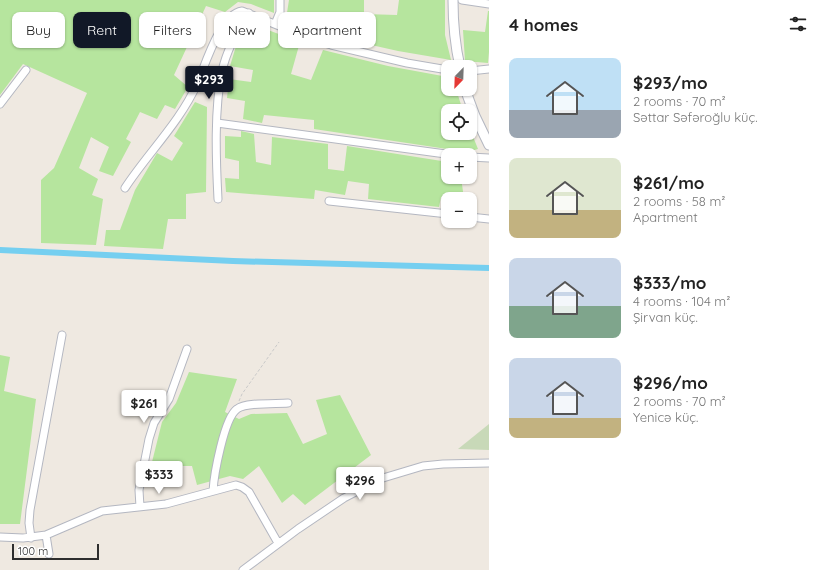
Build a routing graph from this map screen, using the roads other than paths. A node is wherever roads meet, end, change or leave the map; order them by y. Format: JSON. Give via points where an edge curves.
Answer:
{"nodes":[{"id":1,"x":280,"y":0,"type":"edge"},
{"id":2,"x":454,"y":0,"type":"edge"},
{"id":3,"x":462,"y":0,"type":"edge"},
{"id":4,"x":489,"y":4,"type":"edge"},
{"id":5,"x":236,"y":12,"type":"edge"},
{"id":6,"x":246,"y":12,"type":"edge"},
{"id":7,"x":270,"y":22,"type":"edge"},
{"id":8,"x":275,"y":24,"type":"junction"},
{"id":9,"x":214,"y":42,"type":"edge"},
{"id":10,"x":230,"y":48,"type":"edge"},
{"id":11,"x":459,"y":60,"type":"edge"},
{"id":12,"x":441,"y":69,"type":"edge"},
{"id":13,"x":489,"y":69,"type":"edge"},
{"id":14,"x":26,"y":70,"type":"dead end"},
{"id":15,"x":477,"y":70,"type":"edge"},
{"id":16,"x":469,"y":96,"type":"edge"},
{"id":17,"x":0,"y":104,"type":"edge"},
{"id":18,"x":217,"y":123,"type":"junction"},
{"id":19,"x":485,"y":130,"type":"edge"},
{"id":20,"x":489,"y":144,"type":"edge"},
{"id":21,"x":441,"y":153,"type":"edge"},
{"id":22,"x":477,"y":157,"type":"edge"},
{"id":23,"x":489,"y":158,"type":"edge"},
{"id":24,"x":125,"y":188,"type":"dead end"},
{"id":25,"x":218,"y":199,"type":"dead end"},
{"id":26,"x":329,"y":201,"type":"dead end"},
{"id":27,"x":441,"y":213,"type":"edge"},
{"id":28,"x":477,"y":218,"type":"edge"},
{"id":29,"x":489,"y":219,"type":"edge"},
{"id":30,"x":62,"y":334,"type":"dead end"},
{"id":31,"x":187,"y":349,"type":"dead end"},
{"id":32,"x":288,"y":403,"type":"dead end"},
{"id":33,"x":489,"y":463,"type":"edge"},
{"id":34,"x":213,"y":491,"type":"junction"},
{"id":35,"x":140,"y":507,"type":"junction"},
{"id":36,"x":46,"y":535,"type":"junction"},
{"id":37,"x":0,"y":537,"type":"edge"},
{"id":38,"x":31,"y":538,"type":"junction"},
{"id":39,"x":278,"y":543,"type":"junction"},
{"id":40,"x":49,"y":554,"type":"dead end"},
{"id":41,"x":243,"y":570,"type":"edge"}],
"edges":[{"from":1,"to":8,"type":"street","via":[[280,12]]},
{"from":2,"to":11,"type":"street","via":[[453,19]]},
{"from":3,"to":4,"type":"street"},
{"from":5,"to":6,"type":"street"},
{"from":7,"to":8,"type":"street"},
{"from":8,"to":12,"type":"street","via":[[331,45]]},
{"from":9,"to":24,"type":"street","via":[[186,105]]},
{"from":10,"to":18,"type":"street","via":[[222,70]]},
{"from":13,"to":15,"type":"street"},
{"from":14,"to":17,"type":"street"},
{"from":16,"to":19,"type":"street"},
{"from":18,"to":21,"type":"street"},
{"from":18,"to":25,"type":"street"},
{"from":19,"to":20,"type":"street"},
{"from":22,"to":23,"type":"street"},
{"from":26,"to":27,"type":"street"},
{"from":28,"to":29,"type":"street"},
{"from":30,"to":38,"type":"street","via":[[30,510]]},
{"from":31,"to":35,"type":"street","via":[[169,399],[154,423],[149,439],[139,490]]},
{"from":32,"to":34,"type":"street","via":[[237,409],[228,424],[214,475]]},
{"from":33,"to":39,"type":"street","via":[[423,466],[383,478],[344,498]]},
{"from":34,"to":35,"type":"street","via":[[166,504]]},
{"from":34,"to":39,"type":"street","via":[[236,485],[249,492]]},
{"from":35,"to":36,"type":"street","via":[[102,511]]},
{"from":36,"to":38,"type":"street"},
{"from":36,"to":40,"type":"street"},
{"from":37,"to":38,"type":"street"},
{"from":39,"to":41,"type":"street"}]}
